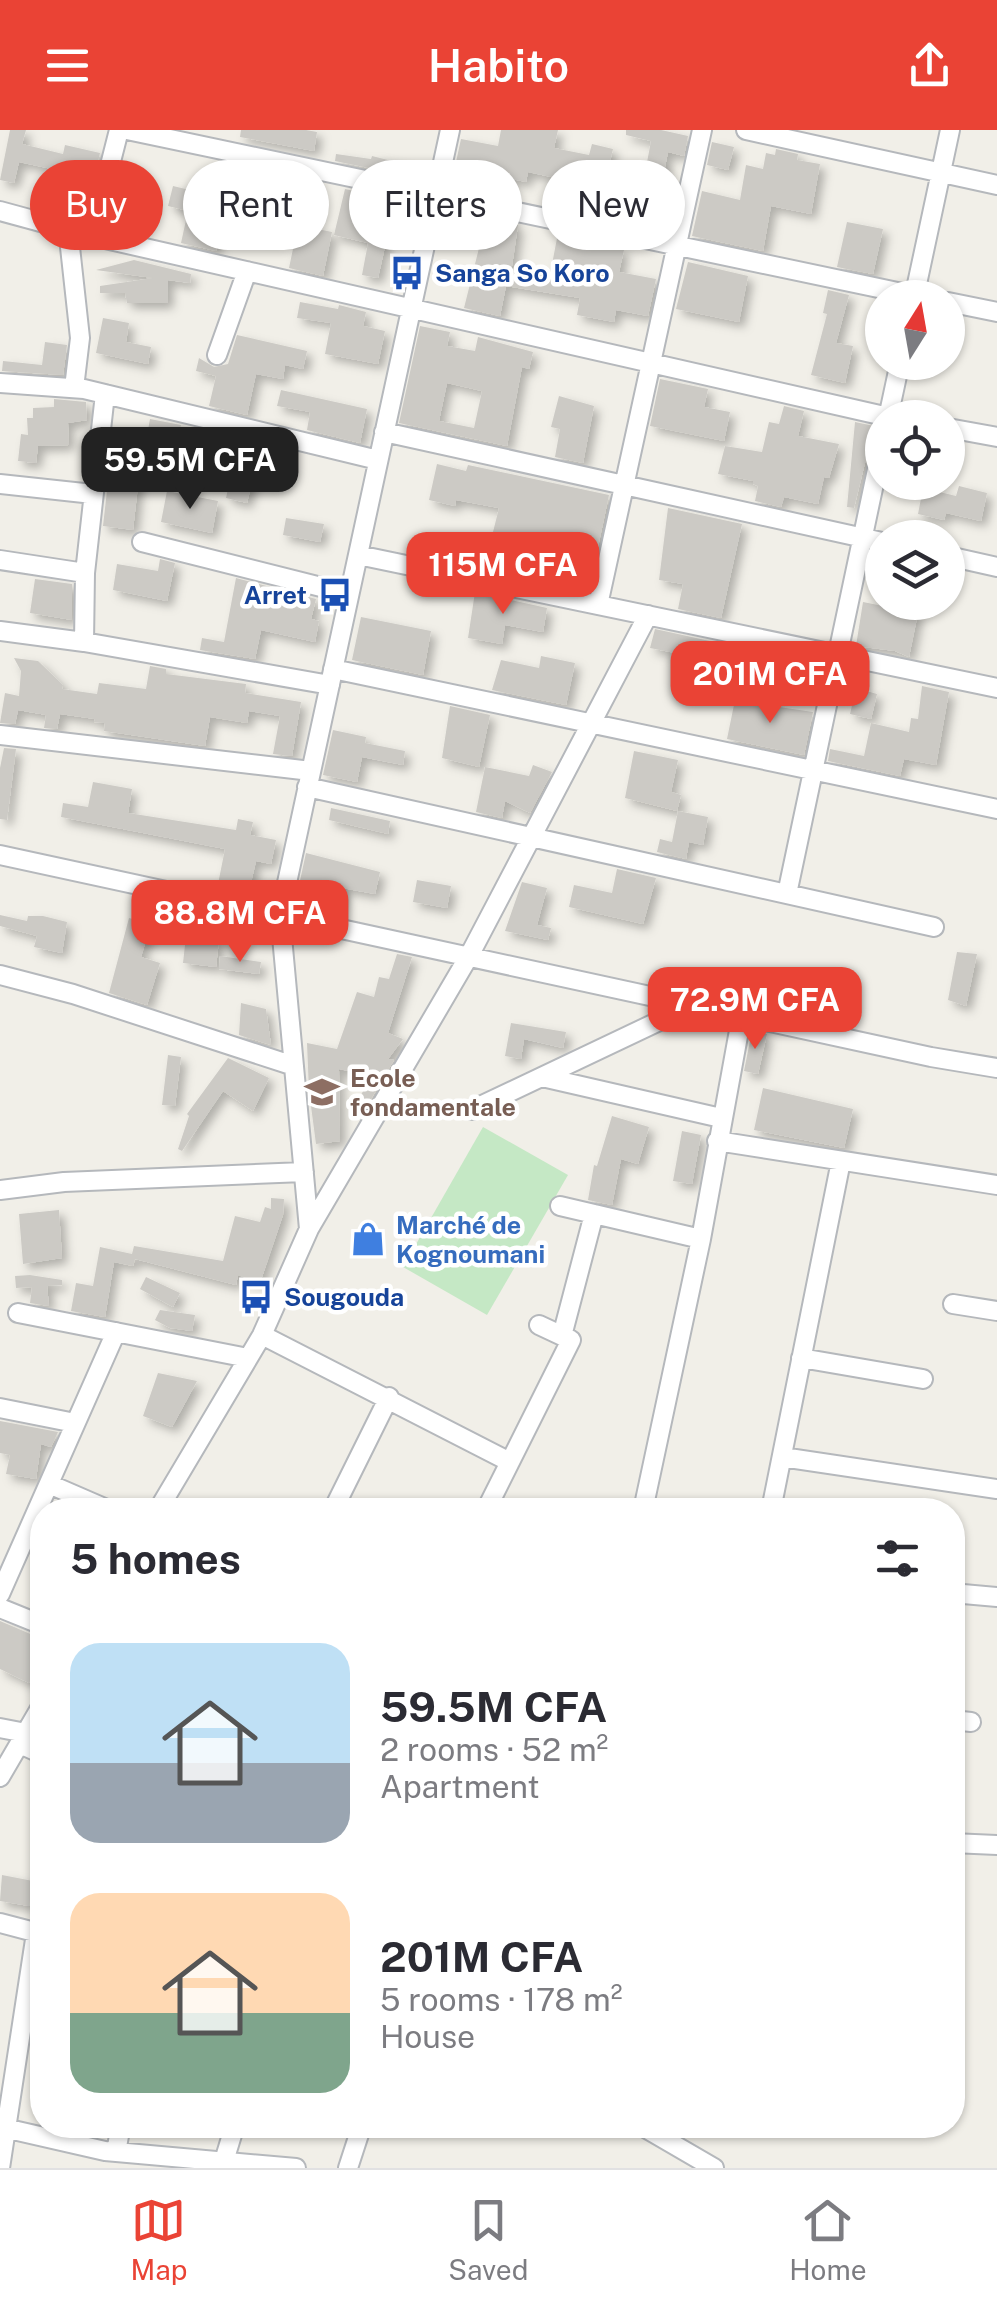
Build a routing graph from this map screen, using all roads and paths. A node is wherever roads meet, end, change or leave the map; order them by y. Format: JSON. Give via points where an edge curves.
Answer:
{"nodes":[{"id":1,"x":119,"y":130,"type":"edge"},
{"id":2,"x":127,"y":130,"type":"edge"},
{"id":3,"x":450,"y":130,"type":"edge"},
{"id":4,"x":702,"y":130,"type":"edge"},
{"id":5,"x":746,"y":130,"type":"edge"},
{"id":6,"x":950,"y":130,"type":"edge"},
{"id":7,"x":111,"y":160,"type":"edge"},
{"id":8,"x":444,"y":160,"type":"edge"},
{"id":9,"x":941,"y":173,"type":"junction"},
{"id":10,"x":349,"y":177,"type":"edge"},
{"id":11,"x":997,"y":185,"type":"edge"},
{"id":12,"x":685,"y":209,"type":"edge"},
{"id":13,"x":0,"y":211,"type":"edge"},
{"id":14,"x":30,"y":219,"type":"edge"},
{"id":15,"x":685,"y":248,"type":"edge"},
{"id":16,"x":70,"y":250,"type":"edge"},
{"id":17,"x":154,"y":250,"type":"edge"},
{"id":18,"x":424,"y":250,"type":"edge"},
{"id":19,"x":676,"y":250,"type":"edge"},
{"id":20,"x":247,"y":271,"type":"junction"},
{"id":21,"x":921,"y":280,"type":"edge"},
{"id":22,"x":865,"y":286,"type":"edge"},
{"id":23,"x":965,"y":305,"type":"edge"},
{"id":24,"x":411,"y":308,"type":"junction"},
{"id":25,"x":997,"y":312,"type":"edge"},
{"id":26,"x":217,"y":355,"type":"dead end"},
{"id":27,"x":651,"y":363,"type":"junction"},
{"id":28,"x":0,"y":382,"type":"edge"},
{"id":29,"x":74,"y":388,"type":"junction"},
{"id":30,"x":105,"y":394,"type":"junction"},
{"id":31,"x":865,"y":411,"type":"edge"},
{"id":32,"x":965,"y":431,"type":"edge"},
{"id":33,"x":384,"y":432,"type":"junction"},
{"id":34,"x":997,"y":437,"type":"edge"},
{"id":35,"x":378,"y":460,"type":"junction"},
{"id":36,"x":0,"y":484,"type":"edge"},
{"id":37,"x":624,"y":485,"type":"junction"},
{"id":38,"x":93,"y":494,"type":"junction"},
{"id":39,"x":871,"y":500,"type":"edge"},
{"id":40,"x":863,"y":537,"type":"junction"},
{"id":41,"x":142,"y":542,"type":"dead end"},
{"id":42,"x":358,"y":554,"type":"junction"},
{"id":43,"x":0,"y":560,"type":"edge"},
{"id":44,"x":965,"y":560,"type":"edge"},
{"id":45,"x":997,"y":567,"type":"edge"},
{"id":46,"x":85,"y":572,"type":"junction"},
{"id":47,"x":349,"y":594,"type":"junction"},
{"id":48,"x":598,"y":604,"type":"junction"},
{"id":49,"x":648,"y":615,"type":"junction"},
{"id":50,"x":0,"y":631,"type":"edge"},
{"id":51,"x":84,"y":642,"type":"junction"},
{"id":52,"x":838,"y":654,"type":"junction"},
{"id":53,"x":331,"y":677,"type":"junction"},
{"id":54,"x":997,"y":688,"type":"edge"},
{"id":55,"x":590,"y":724,"type":"junction"},
{"id":56,"x":0,"y":736,"type":"edge"},
{"id":57,"x":813,"y":771,"type":"junction"},
{"id":58,"x":309,"y":779,"type":"junction"},
{"id":59,"x":997,"y":810,"type":"edge"},
{"id":60,"x":531,"y":837,"type":"junction"},
{"id":61,"x":0,"y":855,"type":"edge"},
{"id":62,"x":787,"y":894,"type":"junction"},
{"id":63,"x":280,"y":916,"type":"junction"},
{"id":64,"x":934,"y":926,"type":"dead end"},
{"id":65,"x":468,"y":956,"type":"junction"},
{"id":66,"x":0,"y":975,"type":"edge"},
{"id":67,"x":693,"y":1006,"type":"junction"},
{"id":68,"x":742,"y":1014,"type":"junction"},
{"id":69,"x":294,"y":1066,"type":"junction"},
{"id":70,"x":997,"y":1068,"type":"edge"},
{"id":71,"x":542,"y":1077,"type":"junction"},
{"id":72,"x":472,"y":1110,"type":"dead end"},
{"id":73,"x":721,"y":1118,"type":"junction"},
{"id":74,"x":717,"y":1141,"type":"junction"},
{"id":75,"x":840,"y":1161,"type":"junction"},
{"id":76,"x":304,"y":1172,"type":"junction"},
{"id":77,"x":997,"y":1185,"type":"edge"},
{"id":78,"x":0,"y":1190,"type":"edge"},
{"id":79,"x":560,"y":1206,"type":"dead end"},
{"id":80,"x":594,"y":1214,"type":"junction"},
{"id":81,"x":309,"y":1228,"type":"junction"},
{"id":82,"x":701,"y":1239,"type":"junction"},
{"id":83,"x":952,"y":1304,"type":"dead end"},
{"id":84,"x":997,"y":1310,"type":"edge"},
{"id":85,"x":18,"y":1314,"type":"dead end"},
{"id":86,"x":539,"y":1325,"type":"dead end"},
{"id":87,"x":116,"y":1332,"type":"junction"},
{"id":88,"x":262,"y":1335,"type":"junction"},
{"id":89,"x":562,"y":1336,"type":"junction"},
{"id":90,"x":248,"y":1358,"type":"junction"},
{"id":91,"x":802,"y":1358,"type":"junction"},
{"id":92,"x":923,"y":1379,"type":"dead end"},
{"id":93,"x":389,"y":1397,"type":"junction"},
{"id":94,"x":0,"y":1408,"type":"edge"},
{"id":95,"x":75,"y":1424,"type":"junction"},
{"id":96,"x":782,"y":1457,"type":"junction"},
{"id":97,"x":510,"y":1462,"type":"junction"},
{"id":98,"x":48,"y":1484,"type":"junction"},
{"id":99,"x":997,"y":1489,"type":"edge"},
{"id":100,"x":42,"y":1498,"type":"edge"},
{"id":101,"x":81,"y":1498,"type":"edge"},
{"id":102,"x":165,"y":1498,"type":"edge"},
{"id":103,"x":339,"y":1498,"type":"edge"},
{"id":104,"x":492,"y":1498,"type":"edge"},
{"id":105,"x":646,"y":1498,"type":"edge"},
{"id":106,"x":773,"y":1498,"type":"edge"},
{"id":107,"x":30,"y":1525,"type":"edge"},
{"id":108,"x":0,"y":1594,"type":"edge"},
{"id":109,"x":965,"y":1594,"type":"edge"},
{"id":110,"x":997,"y":1597,"type":"edge"},
{"id":111,"x":0,"y":1608,"type":"edge"},
{"id":112,"x":30,"y":1620,"type":"edge"},
{"id":113,"x":30,"y":1726,"type":"edge"},
{"id":114,"x":0,"y":1728,"type":"edge"},
{"id":115,"x":23,"y":1739,"type":"junction"},
{"id":116,"x":30,"y":1745,"type":"edge"},
{"id":117,"x":0,"y":1777,"type":"edge"},
{"id":118,"x":965,"y":1844,"type":"edge"},
{"id":119,"x":997,"y":1845,"type":"edge"},
{"id":120,"x":0,"y":1923,"type":"edge"},
{"id":121,"x":30,"y":1931,"type":"edge"},
{"id":122,"x":30,"y":1982,"type":"edge"},
{"id":123,"x":3,"y":2128,"type":"edge"},
{"id":124,"x":30,"y":2136,"type":"edge"},
{"id":125,"x":39,"y":2138,"type":"edge"},
{"id":126,"x":229,"y":2138,"type":"edge"},
{"id":127,"x":358,"y":2138,"type":"edge"},
{"id":128,"x":662,"y":2138,"type":"edge"},
{"id":129,"x":107,"y":2157,"type":"edge"},
{"id":130,"x":217,"y":2163,"type":"edge"},
{"id":131,"x":0,"y":2168,"type":"edge"},
{"id":132,"x":296,"y":2168,"type":"edge"},
{"id":133,"x":348,"y":2168,"type":"edge"},
{"id":134,"x":714,"y":2168,"type":"edge"}],
"edges":[{"from":1,"to":7,"type":"street"},
{"from":2,"to":10,"type":"street"},
{"from":3,"to":8,"type":"street"},
{"from":4,"to":12,"type":"street"},
{"from":5,"to":9,"type":"street"},
{"from":6,"to":9,"type":"street"},
{"from":9,"to":11,"type":"street"},
{"from":9,"to":21,"type":"street"},
{"from":13,"to":14,"type":"street"},
{"from":15,"to":22,"type":"street"},
{"from":16,"to":29,"type":"street","via":[[80,338]]},
{"from":17,"to":20,"type":"street"},
{"from":18,"to":24,"type":"street"},
{"from":19,"to":27,"type":"street"},
{"from":20,"to":24,"type":"street"},
{"from":20,"to":26,"type":"street"},
{"from":23,"to":25,"type":"street"},
{"from":24,"to":27,"type":"street"},
{"from":24,"to":33,"type":"street"},
{"from":27,"to":31,"type":"street"},
{"from":27,"to":37,"type":"street"},
{"from":28,"to":29,"type":"street"},
{"from":29,"to":30,"type":"street"},
{"from":30,"to":35,"type":"street"},
{"from":30,"to":38,"type":"street"},
{"from":32,"to":34,"type":"street"},
{"from":33,"to":35,"type":"street"},
{"from":33,"to":37,"type":"street"},
{"from":35,"to":42,"type":"street"},
{"from":36,"to":38,"type":"street"},
{"from":37,"to":40,"type":"street"},
{"from":37,"to":48,"type":"street"},
{"from":38,"to":46,"type":"street"},
{"from":39,"to":40,"type":"street"},
{"from":40,"to":52,"type":"street"},
{"from":41,"to":47,"type":"street"},
{"from":42,"to":47,"type":"street"},
{"from":42,"to":48,"type":"street"},
{"from":43,"to":46,"type":"street"},
{"from":44,"to":45,"type":"street"},
{"from":46,"to":51,"type":"street"},
{"from":47,"to":53,"type":"street"},
{"from":48,"to":49,"type":"street"},
{"from":49,"to":52,"type":"street"},
{"from":49,"to":55,"type":"street"},
{"from":50,"to":51,"type":"street"},
{"from":51,"to":53,"type":"street"},
{"from":52,"to":54,"type":"street"},
{"from":52,"to":57,"type":"street"},
{"from":53,"to":55,"type":"street"},
{"from":53,"to":58,"type":"street"},
{"from":55,"to":57,"type":"street"},
{"from":55,"to":60,"type":"street"},
{"from":56,"to":58,"type":"street"},
{"from":57,"to":59,"type":"street"},
{"from":57,"to":62,"type":"street"},
{"from":58,"to":60,"type":"street"},
{"from":58,"to":63,"type":"street"},
{"from":60,"to":62,"type":"street"},
{"from":60,"to":65,"type":"street"},
{"from":61,"to":63,"type":"street"},
{"from":62,"to":64,"type":"street"},
{"from":63,"to":65,"type":"street"},
{"from":63,"to":69,"type":"street"},
{"from":65,"to":67,"type":"street"},
{"from":65,"to":81,"type":"street"},
{"from":66,"to":69,"type":"street"},
{"from":67,"to":68,"type":"street"},
{"from":67,"to":71,"type":"street"},
{"from":68,"to":70,"type":"street"},
{"from":68,"to":73,"type":"street"},
{"from":69,"to":76,"type":"street"},
{"from":71,"to":72,"type":"street"},
{"from":71,"to":73,"type":"street"},
{"from":73,"to":74,"type":"street"},
{"from":74,"to":75,"type":"street"},
{"from":74,"to":82,"type":"street"},
{"from":75,"to":77,"type":"street"},
{"from":75,"to":91,"type":"street"},
{"from":76,"to":78,"type":"street"},
{"from":76,"to":81,"type":"street"},
{"from":79,"to":80,"type":"street"},
{"from":80,"to":82,"type":"street"},
{"from":80,"to":89,"type":"street"},
{"from":81,"to":88,"type":"street"},
{"from":82,"to":105,"type":"street"},
{"from":83,"to":84,"type":"street"},
{"from":85,"to":87,"type":"street"},
{"from":86,"to":89,"type":"street"},
{"from":87,"to":90,"type":"street"},
{"from":87,"to":95,"type":"street"},
{"from":88,"to":90,"type":"street"},
{"from":88,"to":93,"type":"street"},
{"from":89,"to":97,"type":"street","via":[[571,1340]]},
{"from":90,"to":102,"type":"street"},
{"from":91,"to":92,"type":"street"},
{"from":91,"to":96,"type":"street"},
{"from":93,"to":97,"type":"street"},
{"from":93,"to":103,"type":"street"},
{"from":94,"to":95,"type":"street"},
{"from":95,"to":98,"type":"street"},
{"from":96,"to":99,"type":"street"},
{"from":96,"to":106,"type":"street"},
{"from":97,"to":104,"type":"street"},
{"from":98,"to":100,"type":"street"},
{"from":98,"to":101,"type":"street"},
{"from":107,"to":108,"type":"street"},
{"from":109,"to":110,"type":"street"},
{"from":111,"to":112,"type":"street"},
{"from":113,"to":115,"type":"street"},
{"from":114,"to":115,"type":"street"},
{"from":115,"to":116,"type":"street"},
{"from":115,"to":117,"type":"street"},
{"from":118,"to":119,"type":"street"},
{"from":120,"to":121,"type":"street"},
{"from":122,"to":123,"type":"street"},
{"from":123,"to":124,"type":"street"},
{"from":123,"to":131,"type":"street"},
{"from":125,"to":129,"type":"street"},
{"from":126,"to":130,"type":"street"},
{"from":127,"to":133,"type":"street"},
{"from":128,"to":134,"type":"street"},
{"from":129,"to":130,"type":"street"},
{"from":130,"to":132,"type":"street"}]}
